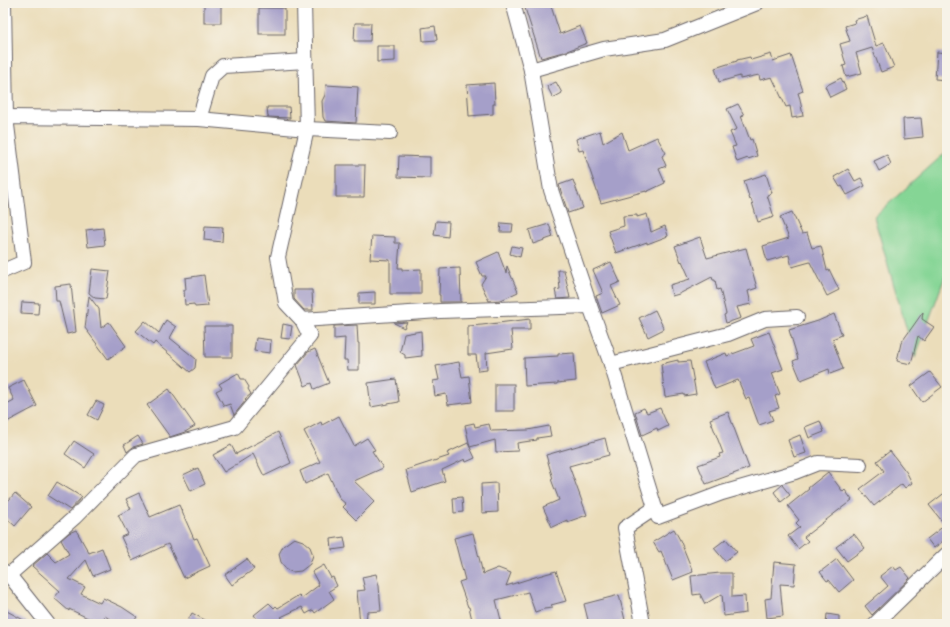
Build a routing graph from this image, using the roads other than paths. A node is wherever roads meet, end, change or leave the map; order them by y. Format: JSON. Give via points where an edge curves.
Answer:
{"nodes":[{"id":1,"x":4,"y":3,"type":"edge"},
{"id":2,"x":304,"y":3,"type":"edge"},
{"id":3,"x":513,"y":3,"type":"edge"},
{"id":4,"x":757,"y":3,"type":"edge"},
{"id":5,"x":306,"y":61,"type":"junction"},
{"id":6,"x":531,"y":70,"type":"junction"},
{"id":7,"x":6,"y":117,"type":"junction"},
{"id":8,"x":199,"y":119,"type":"junction"},
{"id":9,"x":307,"y":129,"type":"junction"},
{"id":10,"x":390,"y":133,"type":"dead end"},
{"id":11,"x":3,"y":272,"type":"edge"},
{"id":12,"x":590,"y":306,"type":"junction"},
{"id":13,"x":797,"y":316,"type":"dead end"},
{"id":14,"x":302,"y":320,"type":"junction"},
{"id":15,"x":611,"y":364,"type":"junction"},
{"id":16,"x":860,"y":464,"type":"dead end"},
{"id":17,"x":655,"y":508,"type":"junction"},
{"id":18,"x":947,"y":554,"type":"edge"},
{"id":19,"x":6,"y":573,"type":"edge"},
{"id":20,"x":48,"y":624,"type":"edge"},
{"id":21,"x":644,"y":624,"type":"edge"},
{"id":22,"x":875,"y":624,"type":"edge"}],
"edges":[{"from":1,"to":7,"type":"street"},
{"from":2,"to":5,"type":"street"},
{"from":3,"to":6,"type":"street"},
{"from":4,"to":6,"type":"street","via":[[665,40],[604,49]]},
{"from":5,"to":8,"type":"street","via":[[223,66],[212,76]]},
{"from":5,"to":9,"type":"street"},
{"from":6,"to":12,"type":"street","via":[[551,190]]},
{"from":7,"to":8,"type":"street"},
{"from":7,"to":11,"type":"street","via":[[24,262]]},
{"from":8,"to":9,"type":"street"},
{"from":9,"to":10,"type":"street"},
{"from":9,"to":14,"type":"street","via":[[278,257],[286,303]]},
{"from":12,"to":14,"type":"street","via":[[440,311]]},
{"from":12,"to":15,"type":"street"},
{"from":13,"to":15,"type":"street","via":[[765,319],[728,334]]},
{"from":14,"to":19,"type":"street","via":[[310,336],[235,427],[136,455],[74,517]]},
{"from":15,"to":17,"type":"street"},
{"from":16,"to":17,"type":"street","via":[[818,463],[722,493],[658,517]]},
{"from":17,"to":21,"type":"street","via":[[625,528]]},
{"from":18,"to":22,"type":"street"},
{"from":19,"to":20,"type":"street"}]}
